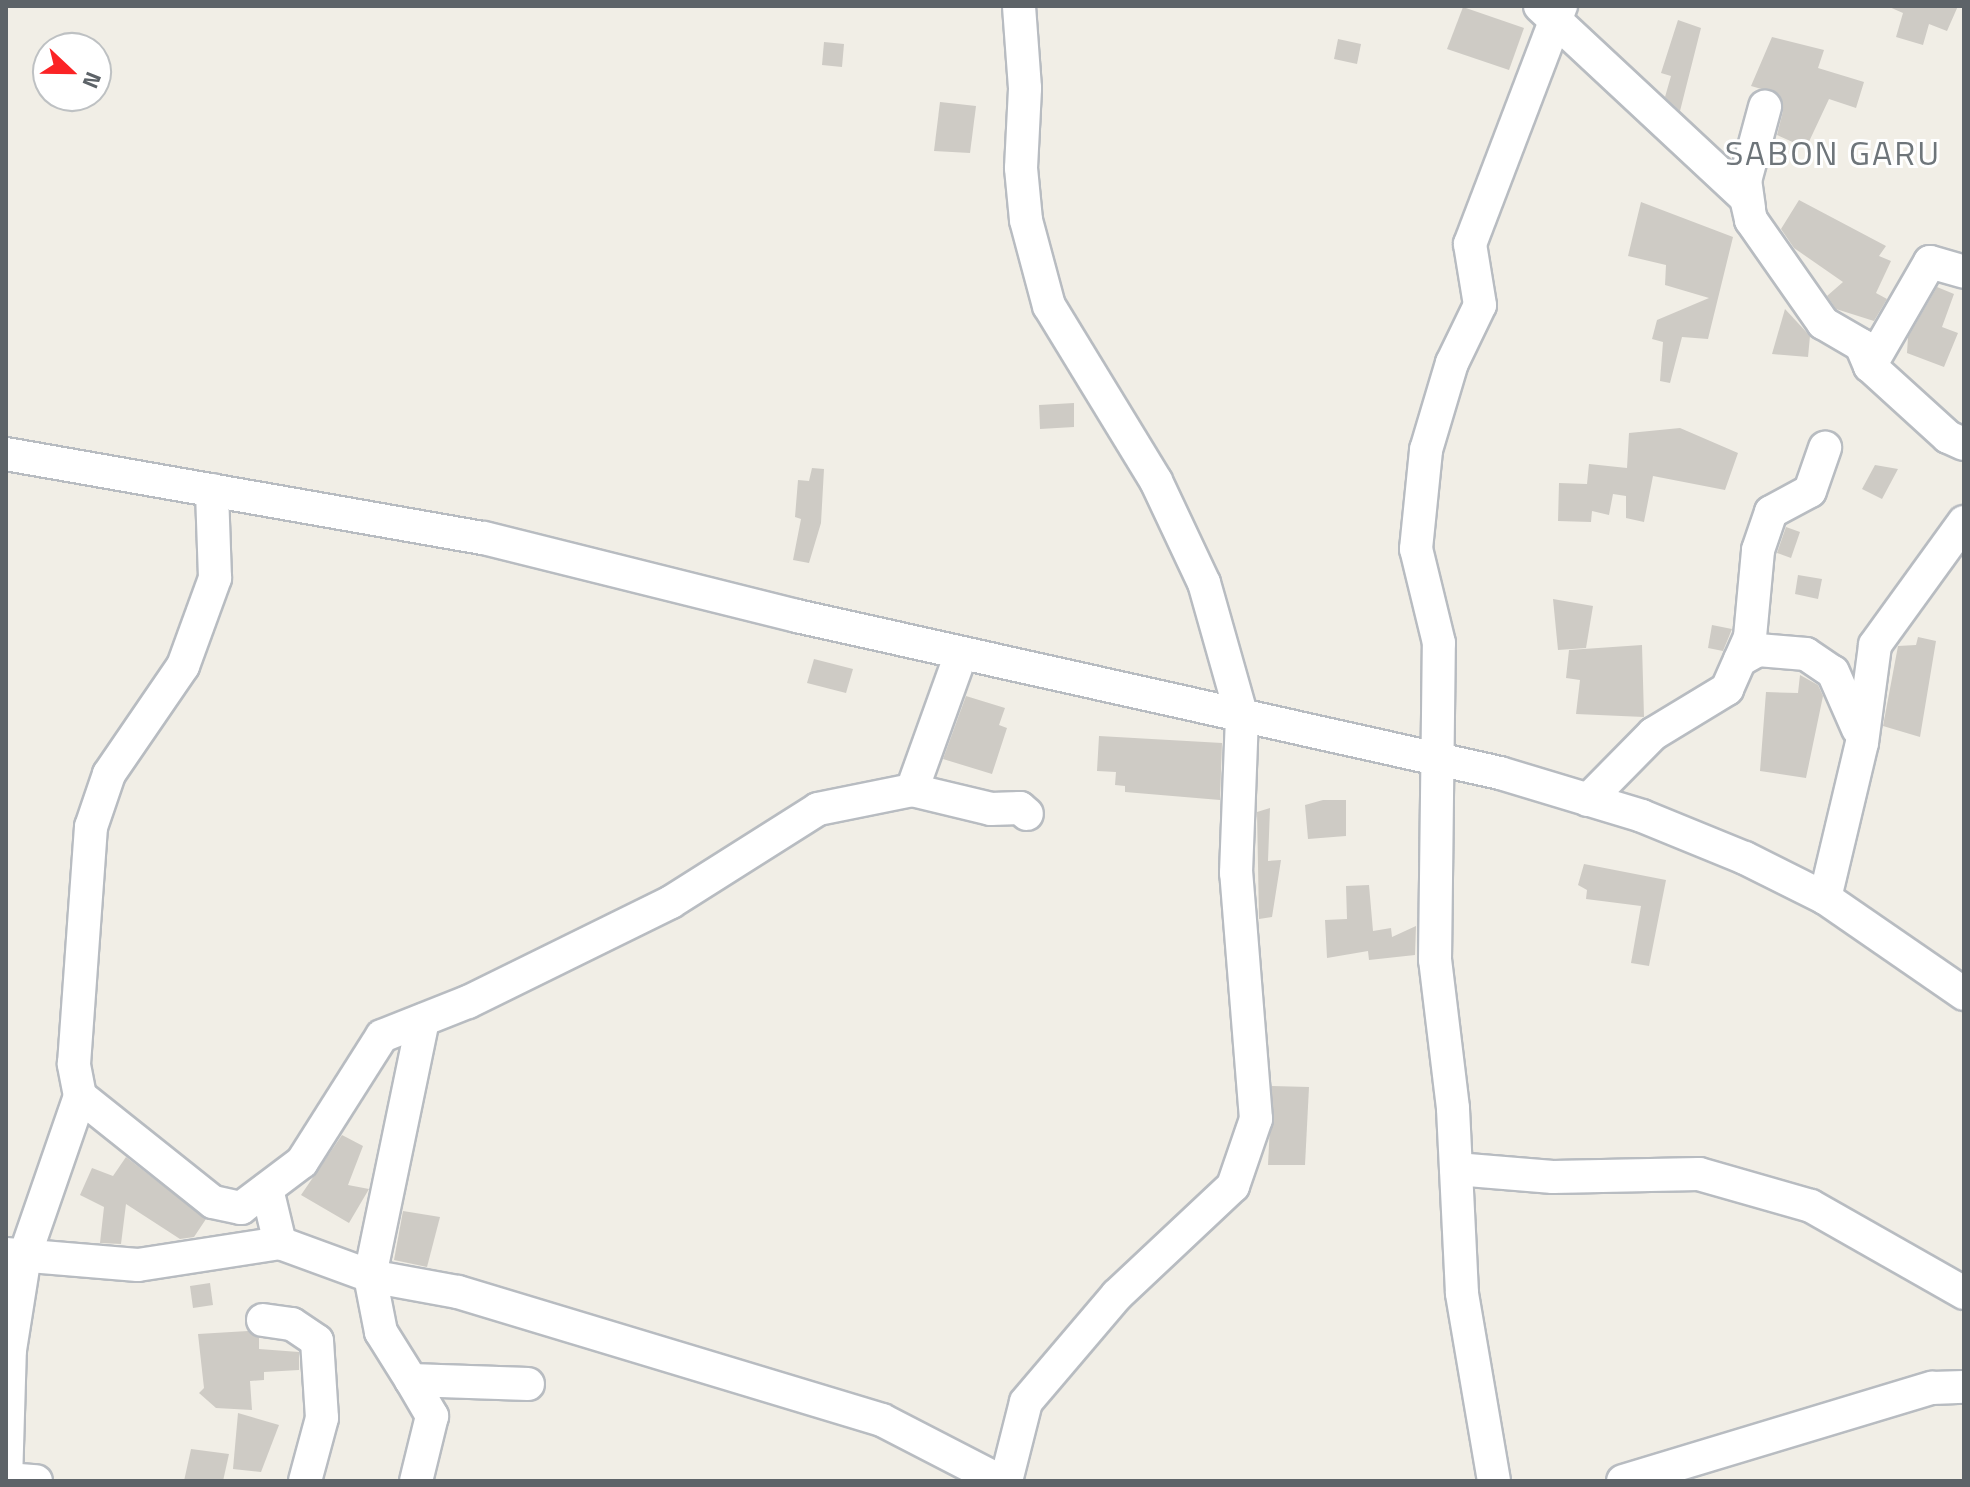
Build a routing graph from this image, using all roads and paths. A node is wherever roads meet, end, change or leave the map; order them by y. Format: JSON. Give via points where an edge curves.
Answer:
{"nodes":[{"id":1,"x":1019,"y":6,"type":"edge"},
{"id":2,"x":1551,"y":9,"type":"edge"},
{"id":3,"x":1765,"y":107,"type":"dead end"},
{"id":4,"x":1751,"y":220,"type":"junction"},
{"id":5,"x":1964,"y":272,"type":"edge"},
{"id":6,"x":1870,"y":366,"type":"junction"},
{"id":7,"x":1964,"y":444,"type":"edge"},
{"id":8,"x":1825,"y":448,"type":"dead end"},
{"id":9,"x":6,"y":454,"type":"edge"},
{"id":10,"x":212,"y":490,"type":"junction"},
{"id":11,"x":1964,"y":522,"type":"edge"},
{"id":12,"x":1875,"y":645,"type":"junction"},
{"id":13,"x":961,"y":654,"type":"junction"},
{"id":14,"x":1740,"y":660,"type":"junction"},
{"id":15,"x":1833,"y":672,"type":"junction"},
{"id":16,"x":1242,"y":717,"type":"junction"},
{"id":17,"x":1862,"y":743,"type":"junction"},
{"id":18,"x":1437,"y":759,"type":"junction"},
{"id":19,"x":912,"y":790,"type":"junction"},
{"id":20,"x":1588,"y":800,"type":"junction"},
{"id":21,"x":1027,"y":814,"type":"dead end"},
{"id":22,"x":1825,"y":898,"type":"junction"},
{"id":23,"x":1964,"y":994,"type":"edge"},
{"id":24,"x":423,"y":1020,"type":"junction"},
{"id":25,"x":80,"y":1096,"type":"junction"},
{"id":26,"x":1456,"y":1169,"type":"junction"},
{"id":27,"x":267,"y":1189,"type":"junction"},
{"id":28,"x":280,"y":1243,"type":"junction"},
{"id":29,"x":15,"y":1254,"type":"edge"},
{"id":30,"x":370,"y":1276,"type":"junction"},
{"id":31,"x":1964,"y":1293,"type":"edge"},
{"id":32,"x":263,"y":1320,"type":"dead end"},
{"id":33,"x":411,"y":1380,"type":"junction"},
{"id":34,"x":528,"y":1384,"type":"dead end"},
{"id":35,"x":1964,"y":1387,"type":"edge"},
{"id":36,"x":6,"y":1480,"type":"edge"},
{"id":37,"x":36,"y":1481,"type":"edge"},
{"id":38,"x":305,"y":1481,"type":"edge"},
{"id":39,"x":416,"y":1481,"type":"edge"},
{"id":40,"x":1000,"y":1481,"type":"edge"},
{"id":41,"x":1006,"y":1481,"type":"edge"},
{"id":42,"x":1494,"y":1481,"type":"edge"},
{"id":43,"x":1623,"y":1481,"type":"edge"}],
"edges":[{"from":1,"to":16,"type":"street","via":[[1026,220],[1049,306],[1156,481],[1204,583]]},
{"from":2,"to":4,"type":"street","via":[[1707,156],[1746,198]]},
{"from":2,"to":18,"type":"street","via":[[1499,180],[1470,244],[1480,305],[1452,363],[1425,455],[1416,549],[1439,643]]},
{"from":3,"to":4,"type":"street","via":[[1745,181]]},
{"from":4,"to":6,"type":"street","via":[[1823,323],[1861,345]]},
{"from":5,"to":6,"type":"street","via":[[1930,262]]},
{"from":6,"to":7,"type":"street","via":[[1948,437]]},
{"from":8,"to":14,"type":"street","via":[[1810,491],[1771,512],[1758,550],[1750,637]]},
{"from":9,"to":10,"type":"street"},
{"from":10,"to":13,"type":"street","via":[[484,538]]},
{"from":10,"to":25,"type":"street","via":[[215,578],[183,666],[109,774],[91,827],[74,1064]]},
{"from":11,"to":12,"type":"street"},
{"from":12,"to":15,"type":"street"},
{"from":12,"to":17,"type":"street"},
{"from":13,"to":16,"type":"street"},
{"from":13,"to":19,"type":"street"},
{"from":14,"to":15,"type":"street","via":[[1758,650],[1806,654]]},
{"from":14,"to":20,"type":"street","via":[[1727,689],[1653,734]]},
{"from":15,"to":17,"type":"street"},
{"from":16,"to":18,"type":"street"},
{"from":16,"to":41,"type":"street","via":[[1236,873],[1256,1119],[1233,1186],[1117,1295],[1026,1402]]},
{"from":17,"to":22,"type":"street"},
{"from":18,"to":20,"type":"street"},
{"from":18,"to":26,"type":"street","via":[[1435,960]]},
{"from":19,"to":21,"type":"street","via":[[991,809],[1020,808]]},
{"from":19,"to":24,"type":"street","via":[[818,809],[671,902]]},
{"from":20,"to":22,"type":"street","via":[[1745,858]]},
{"from":22,"to":23,"type":"street"},
{"from":24,"to":27,"type":"street","via":[[382,1036],[302,1162]]},
{"from":24,"to":30,"type":"street"},
{"from":25,"to":27,"type":"street","via":[[213,1202],[241,1208]]},
{"from":25,"to":29,"type":"street"},
{"from":26,"to":31,"type":"street","via":[[1553,1177],[1699,1174],[1811,1206]]},
{"from":26,"to":42,"type":"street","via":[[1462,1293]]},
{"from":27,"to":28,"type":"street"},
{"from":28,"to":29,"type":"street","via":[[138,1265]]},
{"from":28,"to":30,"type":"street"},
{"from":29,"to":36,"type":"street"},
{"from":30,"to":33,"type":"street","via":[[381,1332]]},
{"from":30,"to":40,"type":"street","via":[[458,1292],[882,1420]]},
{"from":32,"to":38,"type":"street","via":[[292,1324],[317,1341],[322,1418]]},
{"from":33,"to":34,"type":"street"},
{"from":33,"to":39,"type":"street","via":[[432,1416]]},
{"from":35,"to":43,"type":"street","via":[[1932,1388]]},
{"from":36,"to":37,"type":"street"}]}
